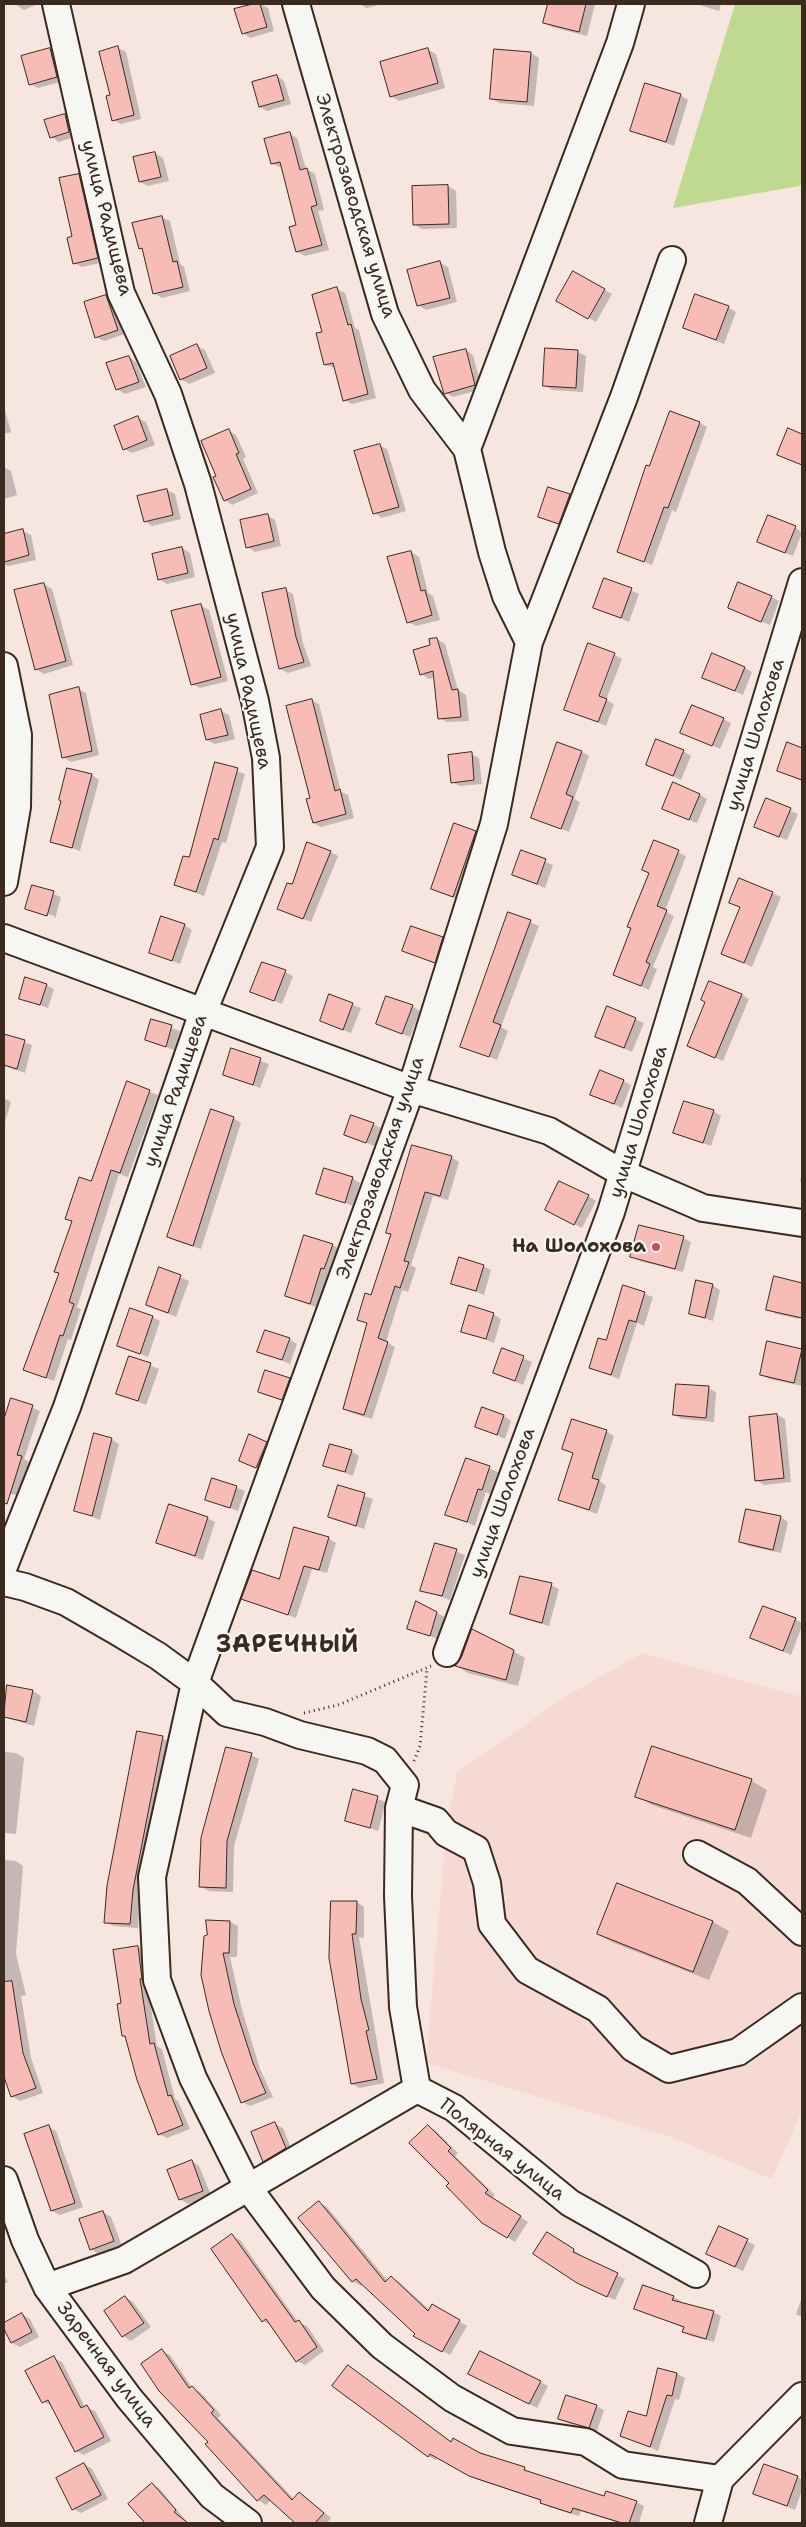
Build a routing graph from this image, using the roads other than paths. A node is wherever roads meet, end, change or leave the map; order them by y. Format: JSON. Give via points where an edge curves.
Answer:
{"nodes":[{"id":1,"x":56,"y":4,"type":"edge"},
{"id":2,"x":296,"y":4,"type":"edge"},
{"id":3,"x":631,"y":4,"type":"edge"},
{"id":4,"x":672,"y":260,"type":"dead end"},
{"id":5,"x":467,"y":449,"type":"junction"},
{"id":6,"x":802,"y":582,"type":"edge"},
{"id":7,"x":529,"y":642,"type":"junction"},
{"id":8,"x":4,"y":666,"type":"edge"},
{"id":9,"x":4,"y":882,"type":"edge"},
{"id":10,"x":4,"y":938,"type":"edge"},
{"id":11,"x":202,"y":1012,"type":"junction"},
{"id":12,"x":411,"y":1089,"type":"junction"},
{"id":13,"x":624,"y":1174,"type":"junction"},
{"id":14,"x":802,"y":1223,"type":"edge"},
{"id":15,"x":4,"y":1566,"type":"edge"},
{"id":16,"x":4,"y":1582,"type":"edge"},
{"id":17,"x":437,"y":1661,"type":"road end"},
{"id":18,"x":195,"y":1684,"type":"junction"},
{"id":19,"x":402,"y":1797,"type":"junction"},
{"id":20,"x":697,"y":1854,"type":"dead end"},
{"id":21,"x":802,"y":1932,"type":"edge"},
{"id":22,"x":802,"y":2008,"type":"edge"},
{"id":23,"x":417,"y":2089,"type":"junction"},
{"id":24,"x":4,"y":2180,"type":"edge"},
{"id":25,"x":249,"y":2189,"type":"junction"},
{"id":26,"x":14,"y":2235,"type":"edge"},
{"id":27,"x":696,"y":2274,"type":"dead end"},
{"id":28,"x":47,"y":2287,"type":"junction"},
{"id":29,"x":802,"y":2396,"type":"edge"},
{"id":30,"x":720,"y":2479,"type":"junction"},
{"id":31,"x":248,"y":2523,"type":"edge"},
{"id":32,"x":708,"y":2523,"type":"edge"}],
"edges":[{"from":1,"to":11,"type":"street","name":"улица Радищева","via":[[122,293],[168,394],[198,484],[255,701],[266,758],[270,847]]},
{"from":2,"to":5,"type":"street","name":"Электрозаводская улица","via":[[386,314],[422,390]]},
{"from":3,"to":5,"type":"street","via":[[620,43]]},
{"from":4,"to":7,"type":"street","name":"Электрозаводская улица","via":[[624,397]]},
{"from":5,"to":7,"type":"street","name":"Электрозаводская улица","via":[[506,596]]},
{"from":6,"to":13,"type":"street","name":"улица Шолохова"},
{"from":7,"to":12,"type":"street","name":"Электрозаводская улица","via":[[494,824]]},
{"from":8,"to":9,"type":"street","via":[[18,735],[17,807]]},
{"from":10,"to":11,"type":"street"},
{"from":11,"to":12,"type":"street"},
{"from":11,"to":15,"type":"street","name":"улица Радищева","via":[[67,1407]]},
{"from":12,"to":13,"type":"street","via":[[549,1131]]},
{"from":12,"to":18,"type":"street","name":"Электрозаводская улица"},
{"from":13,"to":14,"type":"street","via":[[703,1208]]},
{"from":13,"to":17,"type":"street","name":"улица Шолохова"},
{"from":16,"to":18,"type":"street","via":[[66,1602],[158,1656]]},
{"from":18,"to":19,"type":"street","via":[[227,1713],[367,1751],[385,1760]]},
{"from":18,"to":25,"type":"street","name":"Электрозаводская улица","via":[[152,1877],[157,1980],[193,2078]]},
{"from":19,"to":22,"type":"street","via":[[436,1821],[446,1833],[476,1850],[486,1883],[492,1924],[527,1970],[598,2009],[634,2048],[669,2069],[738,2052]]},
{"from":19,"to":23,"type":"street","name":"Полярная улица","via":[[398,1896],[404,2007]]},
{"from":20,"to":21,"type":"street","via":[[746,1881]]},
{"from":23,"to":25,"type":"street"},
{"from":23,"to":27,"type":"street","name":"Полярная улица","via":[[454,2108],[570,2202]]},
{"from":24,"to":26,"type":"street","name":"Заречная улица"},
{"from":25,"to":28,"type":"street","via":[[124,2260]]},
{"from":25,"to":30,"type":"street","name":"Электрозаводская улица","via":[[323,2288],[382,2346],[452,2398],[512,2431],[586,2442],[623,2465]]},
{"from":26,"to":28,"type":"street","name":"Заречная улица"},
{"from":28,"to":31,"type":"street","name":"Заречная улица","via":[[154,2428],[212,2496]]},
{"from":29,"to":30,"type":"street"},
{"from":30,"to":32,"type":"street"}]}
